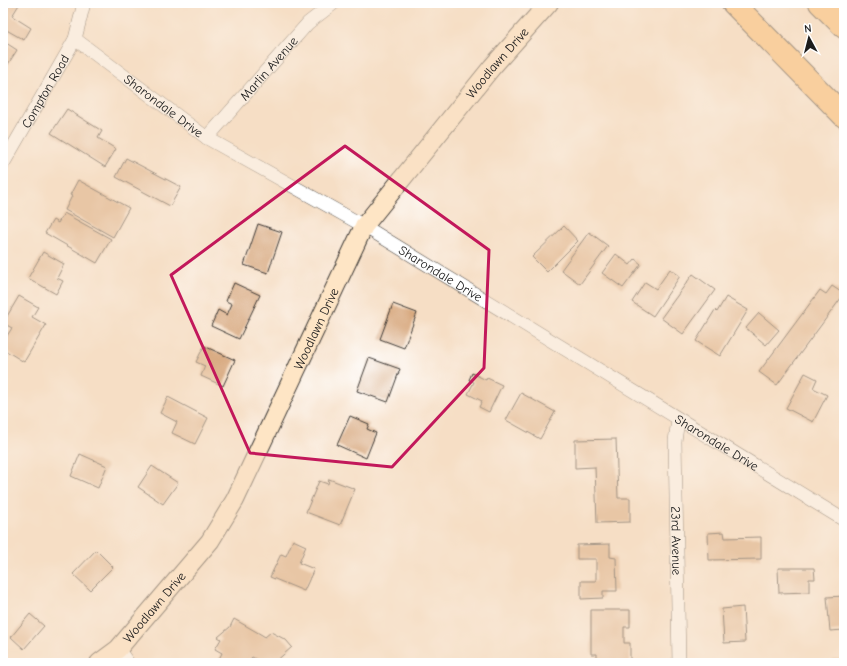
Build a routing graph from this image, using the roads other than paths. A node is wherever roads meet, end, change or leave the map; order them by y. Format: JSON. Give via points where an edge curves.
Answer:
{"nodes":[{"id":1,"x":84,"y":3,"type":"edge"},
{"id":2,"x":334,"y":3,"type":"edge"},
{"id":3,"x":549,"y":3,"type":"edge"},
{"id":4,"x":733,"y":3,"type":"edge"},
{"id":5,"x":820,"y":3,"type":"edge"},
{"id":6,"x":844,"y":27,"type":"edge"},
{"id":7,"x":75,"y":39,"type":"junction"},
{"id":8,"x":844,"y":116,"type":"edge"},
{"id":9,"x":207,"y":138,"type":"junction"},
{"id":10,"x":3,"y":164,"type":"edge"},
{"id":11,"x":364,"y":226,"type":"junction"},
{"id":12,"x":678,"y":420,"type":"junction"},
{"id":13,"x":844,"y":520,"type":"edge"},
{"id":14,"x":123,"y":656,"type":"edge"},
{"id":15,"x":99,"y":663,"type":"edge"},
{"id":16,"x":679,"y":663,"type":"edge"}],
"edges":[{"from":1,"to":7,"type":"street"},
{"from":2,"to":9,"type":"street","name":"Marlin Avenue","via":[[308,23]]},
{"from":3,"to":11,"type":"main road","name":"Woodlawn Drive","via":[[492,67]]},
{"from":4,"to":8,"type":"highway"},
{"from":5,"to":6,"type":"highway"},
{"from":7,"to":9,"type":"street","name":"Sharondale Drive"},
{"from":7,"to":10,"type":"street","name":"Compton Road"},
{"from":9,"to":11,"type":"street","name":"Sharondale Drive"},
{"from":11,"to":12,"type":"street","name":"Sharondale Drive"},
{"from":11,"to":14,"type":"main road","name":"Woodlawn Drive","via":[[235,500],[210,541]]},
{"from":12,"to":13,"type":"street","name":"Sharondale Drive"},
{"from":12,"to":16,"type":"street","name":"23rd Avenue","via":[[675,441]]},
{"from":14,"to":15,"type":"main road","name":"Woodlawn Drive"}]}
